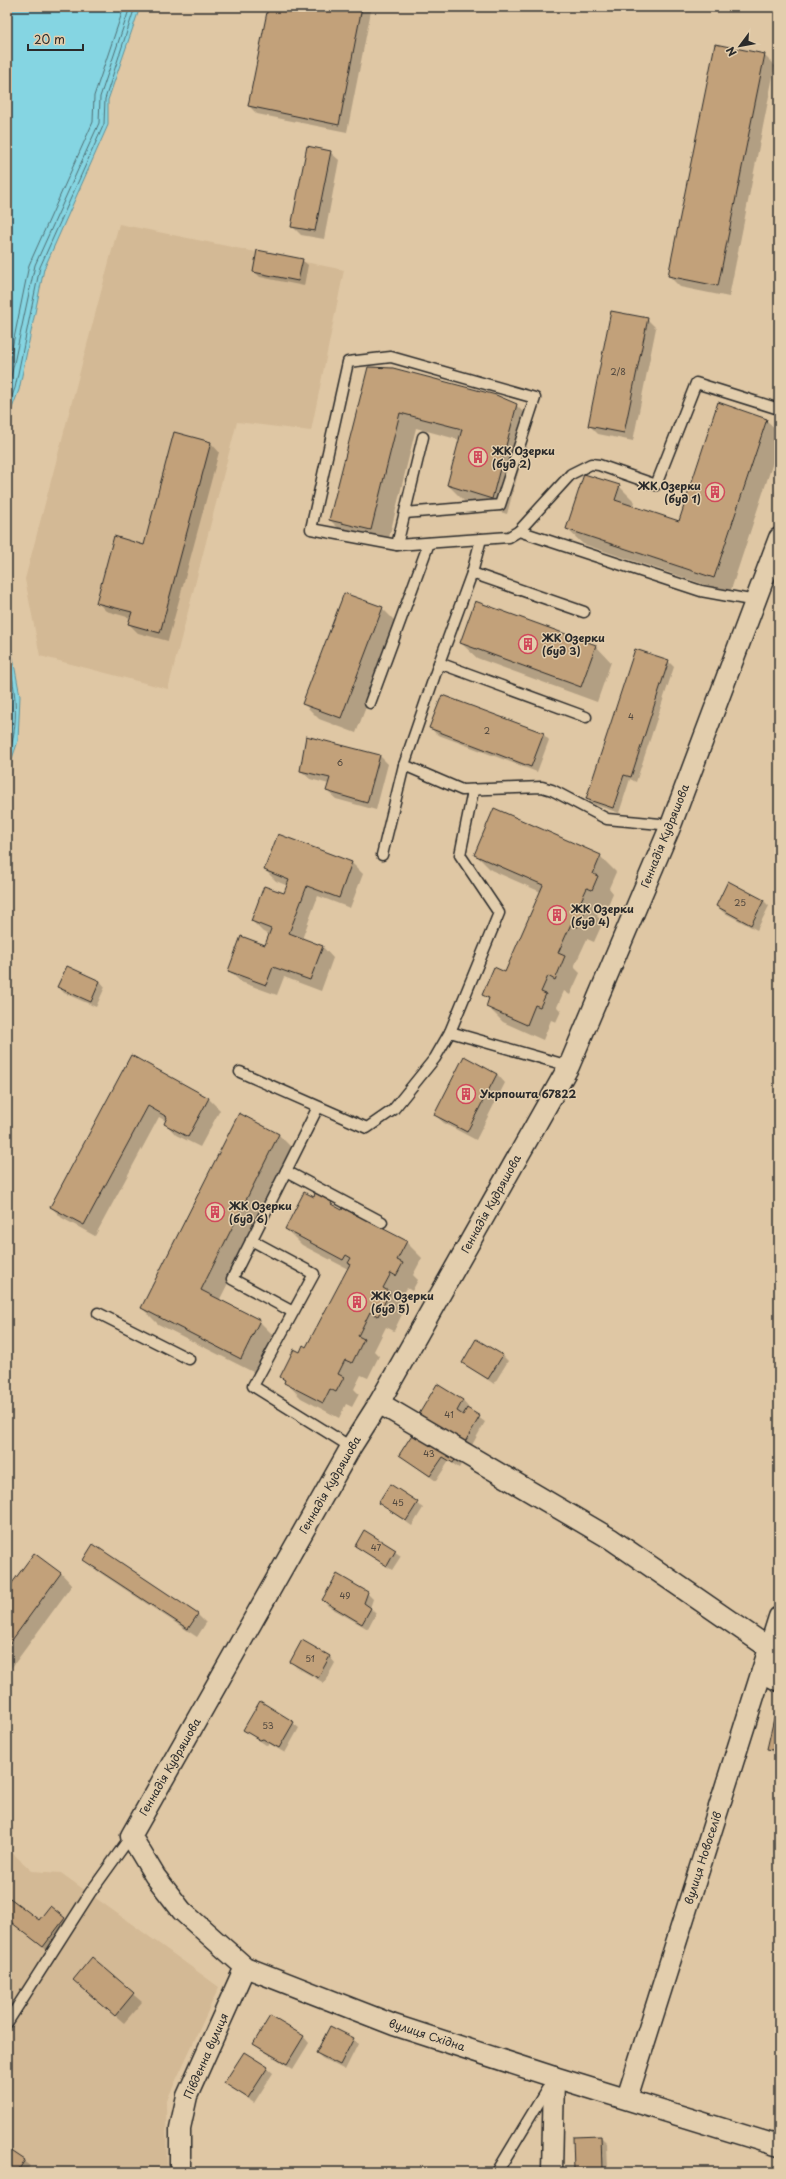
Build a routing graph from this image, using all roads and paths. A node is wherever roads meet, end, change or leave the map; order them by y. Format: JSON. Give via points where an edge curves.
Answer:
{"nodes":[{"id":1,"x":779,"y":409,"type":"edge"},
{"id":2,"x":423,"y":437,"type":"dead end"},
{"id":3,"x":405,"y":513,"type":"junction"},
{"id":4,"x":519,"y":531,"type":"junction"},
{"id":5,"x":779,"y":538,"type":"edge"},
{"id":6,"x":481,"y":539,"type":"junction"},
{"id":7,"x":429,"y":543,"type":"junction"},
{"id":8,"x":397,"y":545,"type":"junction"},
{"id":9,"x":472,"y":573,"type":"junction"},
{"id":10,"x":756,"y":601,"type":"junction"},
{"id":11,"x":584,"y":612,"type":"dead end"},
{"id":12,"x":439,"y":663,"type":"junction"},
{"id":13,"x":370,"y":703,"type":"dead end"},
{"id":14,"x":586,"y":717,"type":"dead end"},
{"id":15,"x":404,"y":765,"type":"junction"},
{"id":16,"x":473,"y":791,"type":"junction"},
{"id":17,"x":671,"y":825,"type":"junction"},
{"id":18,"x":382,"y":856,"type":"dead end"},
{"id":19,"x":450,"y":1032,"type":"junction"},
{"id":20,"x":568,"y":1066,"type":"junction"},
{"id":21,"x":240,"y":1072,"type":"dead end"},
{"id":22,"x":318,"y":1107,"type":"junction"},
{"id":23,"x":286,"y":1171,"type":"junction"},
{"id":24,"x":382,"y":1222,"type":"dead end"},
{"id":25,"x":251,"y":1240,"type":"junction"},
{"id":26,"x":293,"y":1312,"type":"junction"},
{"id":27,"x":98,"y":1313,"type":"dead end"},
{"id":28,"x":189,"y":1358,"type":"dead end"},
{"id":29,"x":379,"y":1403,"type":"junction"},
{"id":30,"x":351,"y":1447,"type":"junction"},
{"id":31,"x":779,"y":1617,"type":"edge"},
{"id":32,"x":769,"y":1648,"type":"junction"},
{"id":33,"x":771,"y":1676,"type":"edge"},
{"id":34,"x":131,"y":1836,"type":"junction"},
{"id":35,"x":245,"y":1967,"type":"junction"},
{"id":36,"x":7,"y":2023,"type":"edge"},
{"id":37,"x":554,"y":2077,"type":"junction"},
{"id":38,"x":627,"y":2098,"type":"junction"},
{"id":39,"x":779,"y":2146,"type":"edge"},
{"id":40,"x":180,"y":2172,"type":"edge"},
{"id":41,"x":497,"y":2172,"type":"edge"},
{"id":42,"x":552,"y":2172,"type":"edge"}],
"edges":[{"from":1,"to":4,"type":"lane","via":[[696,383],[656,485],[591,464],[571,474]]},
{"from":2,"to":3,"type":"lane"},
{"from":3,"to":8,"type":"lane"},
{"from":3,"to":8,"type":"lane","via":[[500,505],[535,398],[391,357],[348,362],[311,529]]},
{"from":4,"to":6,"type":"lane","via":[[509,537]]},
{"from":4,"to":10,"type":"lane","via":[[701,592]]},
{"from":5,"to":10,"type":"street","name":"Геннадія Кудряшова"},
{"from":6,"to":7,"type":"lane"},
{"from":6,"to":9,"type":"lane"},
{"from":7,"to":8,"type":"lane"},
{"from":7,"to":13,"type":"lane"},
{"from":9,"to":11,"type":"lane"},
{"from":9,"to":12,"type":"lane"},
{"from":10,"to":17,"type":"street","name":"Геннадія Кудряшова"},
{"from":12,"to":14,"type":"lane"},
{"from":12,"to":15,"type":"lane"},
{"from":15,"to":16,"type":"lane","via":[[462,790]]},
{"from":15,"to":18,"type":"lane"},
{"from":16,"to":17,"type":"lane","via":[[542,787],[607,819]]},
{"from":16,"to":19,"type":"lane","via":[[460,855],[499,913]]},
{"from":17,"to":20,"type":"street","name":"Геннадія Кудряшова"},
{"from":19,"to":20,"type":"lane"},
{"from":19,"to":22,"type":"lane","via":[[435,1058],[393,1110],[367,1128]]},
{"from":20,"to":29,"type":"street","name":"Геннадія Кудряшова"},
{"from":21,"to":22,"type":"lane"},
{"from":22,"to":23,"type":"lane"},
{"from":23,"to":24,"type":"lane"},
{"from":23,"to":25,"type":"lane"},
{"from":25,"to":26,"type":"lane","via":[[232,1279]]},
{"from":25,"to":26,"type":"lane","via":[[314,1274]]},
{"from":26,"to":30,"type":"lane","via":[[253,1386]]},
{"from":27,"to":28,"type":"lane"},
{"from":29,"to":30,"type":"street","name":"Геннадія Кудряшова"},
{"from":29,"to":32,"type":"street","via":[[611,1539]]},
{"from":30,"to":34,"type":"street","name":"Геннадія Кудряшова"},
{"from":31,"to":32,"type":"street","name":"вулиця Новоселів"},
{"from":32,"to":33,"type":"street","name":"вулиця Новоселів"},
{"from":33,"to":38,"type":"street","name":"вулиця Новоселів"},
{"from":34,"to":35,"type":"street","name":"вулиця Східна","via":[[155,1876],[182,1911]]},
{"from":34,"to":36,"type":"lane","via":[[90,1894]]},
{"from":35,"to":37,"type":"street","name":"вулиця Східна","via":[[394,2025]]},
{"from":35,"to":40,"type":"street","name":"Південна вулиця","via":[[187,2096],[180,2128]]},
{"from":37,"to":38,"type":"street","name":"вулиця Східна"},
{"from":37,"to":41,"type":"lane"},
{"from":37,"to":42,"type":"street"},
{"from":38,"to":39,"type":"street","name":"вулиця Східна"}]}
